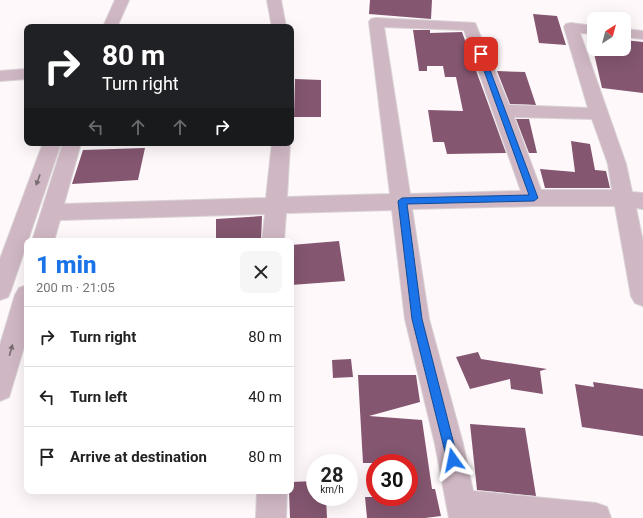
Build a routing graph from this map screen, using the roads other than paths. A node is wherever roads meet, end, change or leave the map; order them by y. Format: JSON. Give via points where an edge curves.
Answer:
{"nodes":[{"id":1,"x":122,"y":0,"type":"edge"},
{"id":2,"x":274,"y":0,"type":"edge"},
{"id":3,"x":111,"y":24,"type":"edge"},
{"id":4,"x":278,"y":24,"type":"edge"},
{"id":5,"x":587,"y":29,"type":"edge"},
{"id":6,"x":631,"y":34,"type":"edge"},
{"id":7,"x":643,"y":35,"type":"edge"},
{"id":8,"x":24,"y":74,"type":"edge"},
{"id":9,"x":0,"y":76,"type":"edge"},
{"id":10,"x":503,"y":111,"type":"junction"},
{"id":11,"x":599,"y":114,"type":"junction"},
{"id":12,"x":51,"y":146,"type":"edge"},
{"id":13,"x":71,"y":146,"type":"edge"},
{"id":14,"x":281,"y":146,"type":"edge"},
{"id":15,"x":534,"y":198,"type":"junction"},
{"id":16,"x":633,"y":199,"type":"edge"},
{"id":17,"x":402,"y":201,"type":"junction"},
{"id":18,"x":277,"y":206,"type":"junction"},
{"id":19,"x":52,"y":212,"type":"junction"},
{"id":20,"x":44,"y":238,"type":"edge"},
{"id":21,"x":274,"y":238,"type":"edge"},
{"id":22,"x":21,"y":247,"type":"edge"},
{"id":23,"x":0,"y":290,"type":"edge"},
{"id":24,"x":643,"y":296,"type":"edge"},
{"id":25,"x":24,"y":305,"type":"edge"},
{"id":26,"x":0,"y":388,"type":"edge"},
{"id":27,"x":272,"y":494,"type":"edge"},
{"id":28,"x":463,"y":512,"type":"edge"},
{"id":29,"x":272,"y":518,"type":"edge"},
{"id":30,"x":596,"y":518,"type":"edge"}],
"edges":[{"from":1,"to":3,"type":"street"},
{"from":2,"to":4,"type":"street"},
{"from":5,"to":11,"type":"street","via":[[571,27]]},
{"from":6,"to":7,"type":"street"},
{"from":8,"to":9,"type":"street"},
{"from":10,"to":11,"type":"street"},
{"from":10,"to":15,"type":"street"},
{"from":10,"to":17,"type":"street","via":[[470,26],[376,22]]},
{"from":11,"to":16,"type":"street"},
{"from":12,"to":22,"type":"street","one_way":true},
{"from":13,"to":19,"type":"street"},
{"from":14,"to":18,"type":"street"},
{"from":15,"to":16,"type":"street"},
{"from":15,"to":17,"type":"street"},
{"from":16,"to":24,"type":"street"},
{"from":17,"to":18,"type":"street"},
{"from":17,"to":28,"type":"street","via":[[417,319],[449,444]]},
{"from":18,"to":19,"type":"street"},
{"from":18,"to":21,"type":"street"},
{"from":19,"to":20,"type":"street"},
{"from":22,"to":23,"type":"street"},
{"from":26,"to":25,"type":"street","one_way":true},
{"from":27,"to":29,"type":"street"},
{"from":28,"to":30,"type":"street"}]}
